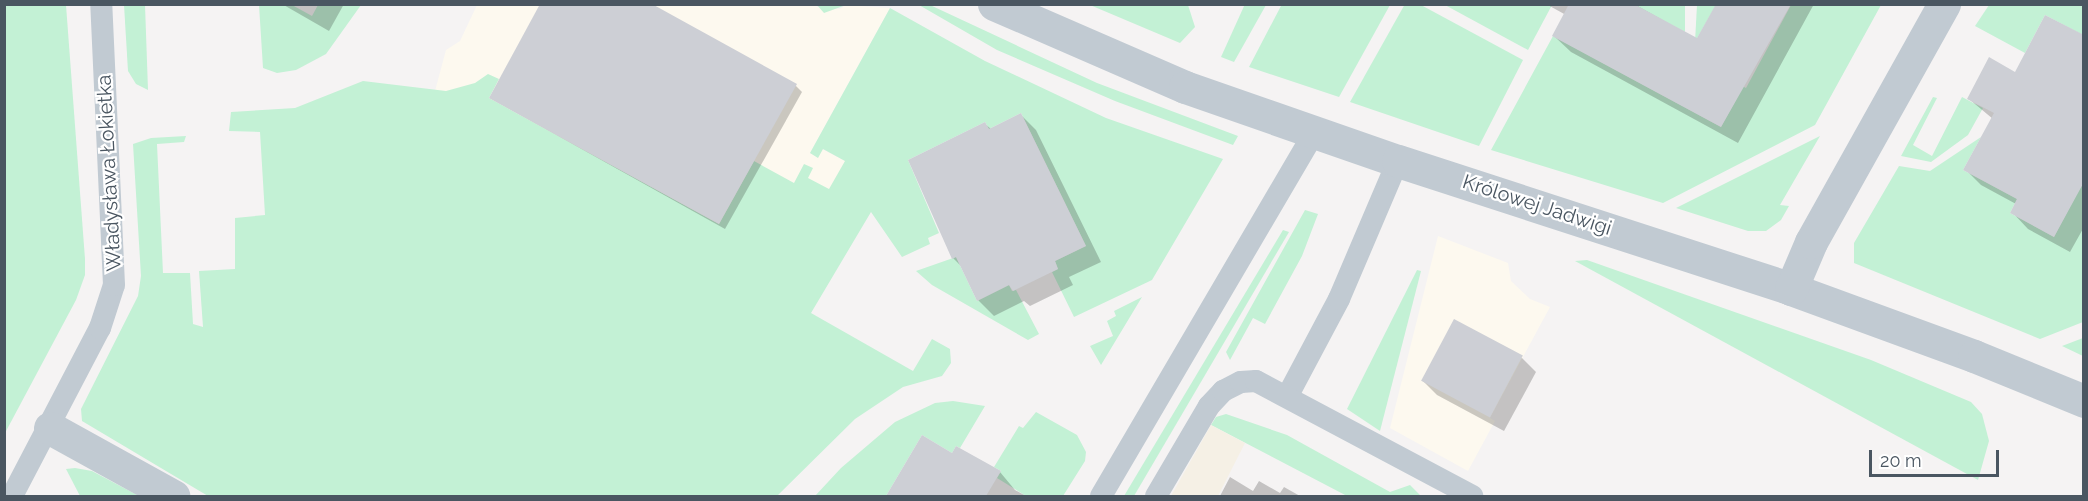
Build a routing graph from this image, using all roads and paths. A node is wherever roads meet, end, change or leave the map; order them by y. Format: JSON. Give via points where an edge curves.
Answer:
{"nodes":[{"id":1,"x":100,"y":4,"type":"edge"},
{"id":2,"x":994,"y":4,"type":"edge"},
{"id":3,"x":1944,"y":4,"type":"edge"},
{"id":4,"x":1314,"y":133,"type":"junction"},
{"id":5,"x":1398,"y":161,"type":"junction"},
{"id":6,"x":1791,"y":289,"type":"junction"},
{"id":7,"x":1288,"y":395,"type":"junction"},
{"id":8,"x":2084,"y":401,"type":"edge"},
{"id":9,"x":50,"y":428,"type":"junction"},
{"id":10,"x":12,"y":496,"type":"edge"},
{"id":11,"x":173,"y":496,"type":"edge"},
{"id":12,"x":1101,"y":496,"type":"edge"},
{"id":13,"x":1156,"y":496,"type":"edge"},
{"id":14,"x":1472,"y":496,"type":"edge"}],
"edges":[{"from":1,"to":9,"type":"lane","name":"Władysława Łokietka","via":[[114,285],[100,328]]},
{"from":2,"to":4,"type":"street","name":"Królowej Jadwigi","via":[[1119,60]]},
{"from":3,"to":6,"type":"street","via":[[1811,242]]},
{"from":4,"to":5,"type":"street","name":"Królowej Jadwigi"},
{"from":4,"to":12,"type":"lane"},
{"from":5,"to":6,"type":"street","name":"Królowej Jadwigi"},
{"from":5,"to":7,"type":"lane","via":[[1339,299]]},
{"from":6,"to":8,"type":"street","name":"Królowej Jadwigi"},
{"from":7,"to":13,"type":"lane","via":[[1256,381],[1241,381],[1223,390],[1209,406]]},
{"from":7,"to":14,"type":"lane"},
{"from":9,"to":10,"type":"lane","name":"Władysława Łokietka"},
{"from":9,"to":11,"type":"street"}]}
